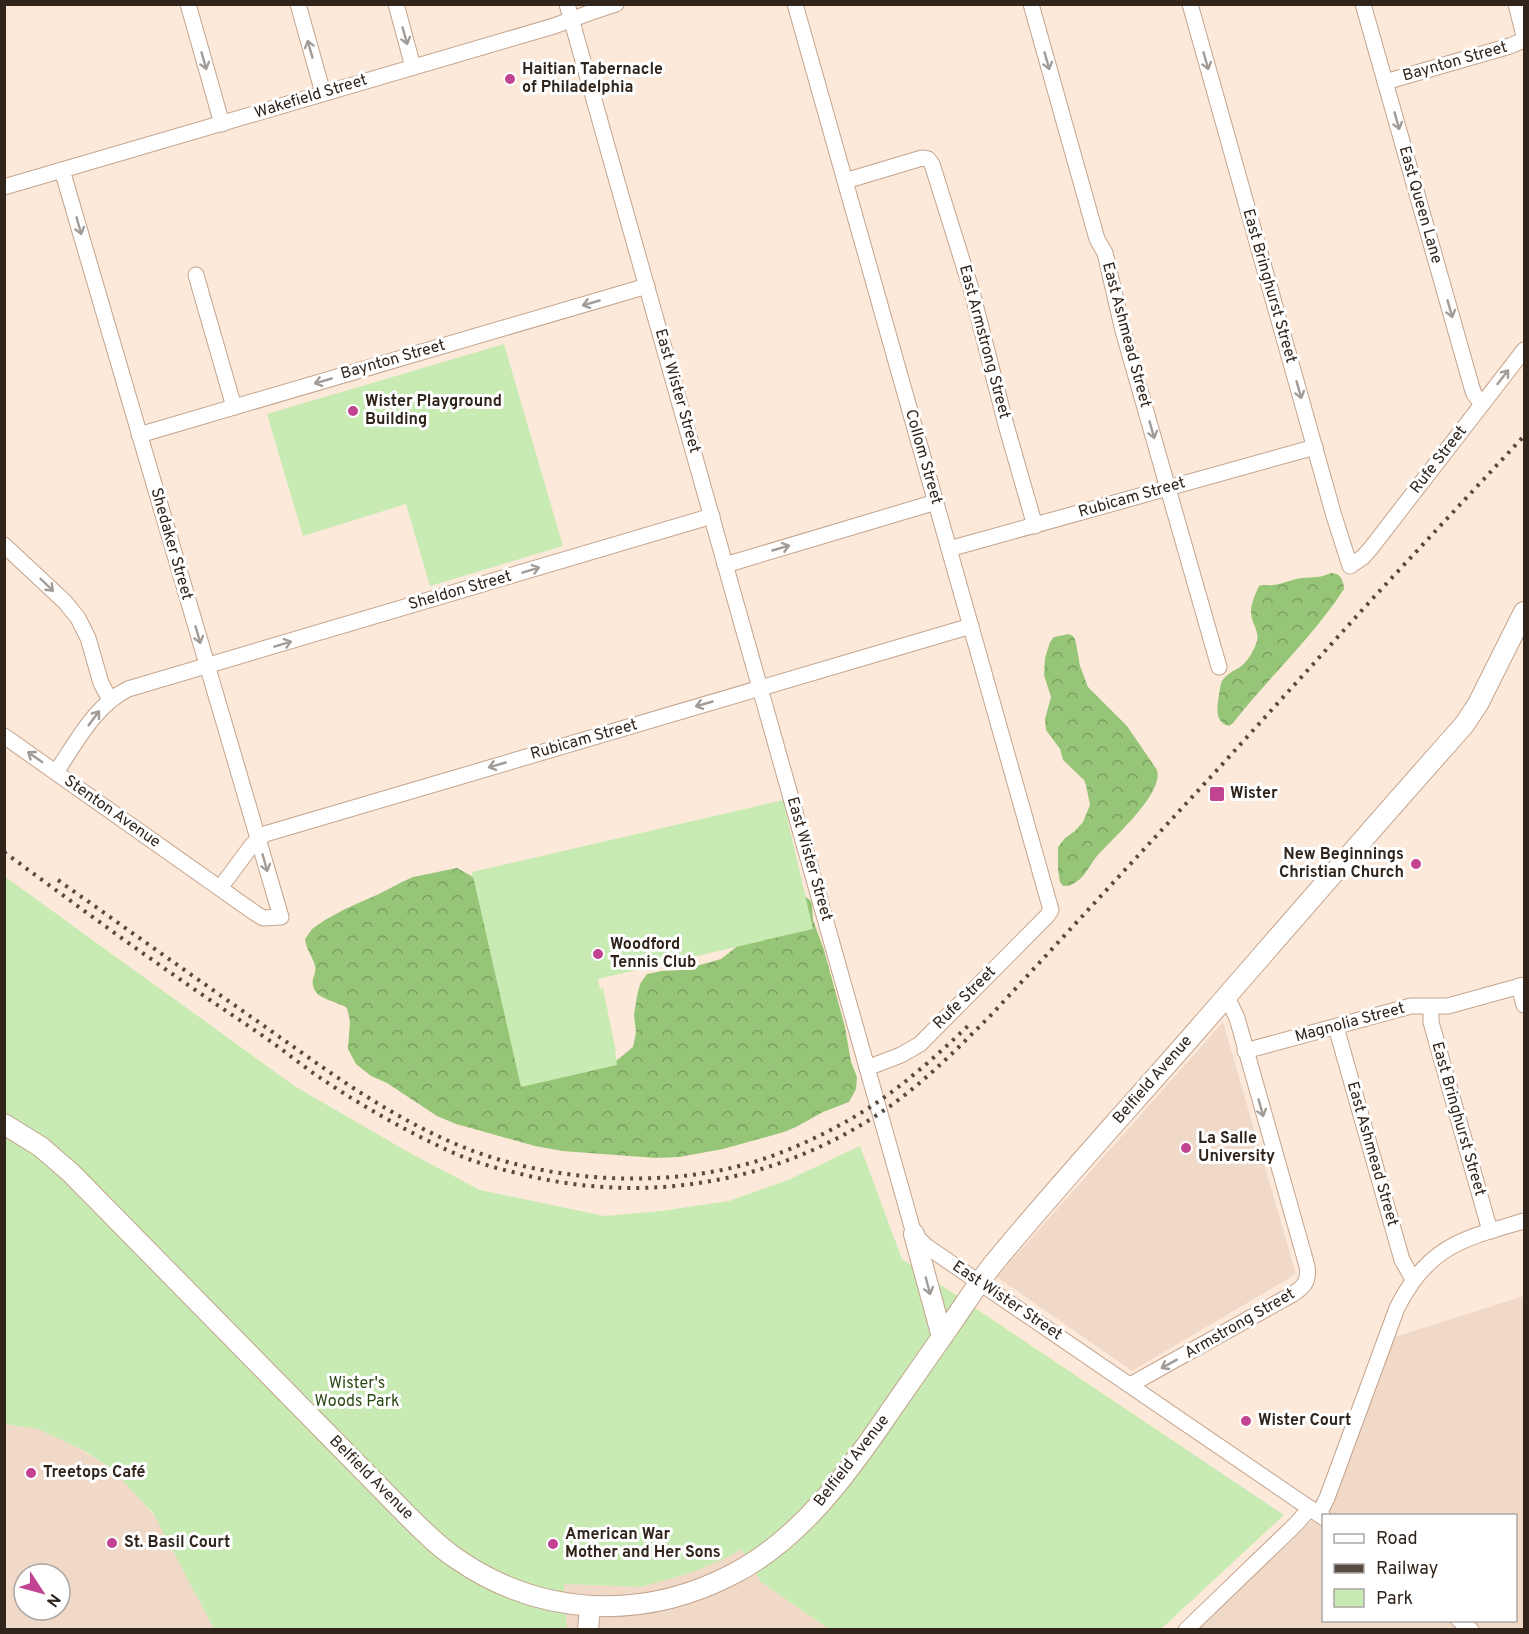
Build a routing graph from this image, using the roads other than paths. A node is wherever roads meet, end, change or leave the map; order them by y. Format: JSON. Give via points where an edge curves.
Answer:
{"nodes":[{"id":1,"x":188,"y":4,"type":"edge"},
{"id":2,"x":298,"y":4,"type":"edge"},
{"id":3,"x":396,"y":4,"type":"edge"},
{"id":4,"x":616,"y":4,"type":"edge"},
{"id":5,"x":795,"y":4,"type":"edge"},
{"id":6,"x":1031,"y":4,"type":"edge"},
{"id":7,"x":1190,"y":4,"type":"edge"},
{"id":8,"x":1363,"y":4,"type":"edge"},
{"id":9,"x":1516,"y":4,"type":"edge"},
{"id":10,"x":569,"y":12,"type":"edge"},
{"id":11,"x":1524,"y":38,"type":"edge"},
{"id":12,"x":413,"y":67,"type":"junction"},
{"id":13,"x":1385,"y":82,"type":"junction"},
{"id":14,"x":323,"y":93,"type":"junction"},
{"id":15,"x":222,"y":124,"type":"junction"},
{"id":16,"x":62,"y":170,"type":"junction"},
{"id":17,"x":845,"y":181,"type":"junction"},
{"id":18,"x":4,"y":188,"type":"edge"},
{"id":19,"x":196,"y":274,"type":"dead end"},
{"id":20,"x":647,"y":286,"type":"junction"},
{"id":21,"x":1524,"y":350,"type":"edge"},
{"id":22,"x":1482,"y":404,"type":"junction"},
{"id":23,"x":234,"y":406,"type":"junction"},
{"id":24,"x":139,"y":435,"type":"junction"},
{"id":25,"x":1315,"y":447,"type":"junction"},
{"id":26,"x":1168,"y":488,"type":"junction"},
{"id":27,"x":936,"y":502,"type":"junction"},
{"id":28,"x":712,"y":516,"type":"junction"},
{"id":29,"x":1035,"y":526,"type":"junction"},
{"id":30,"x":4,"y":545,"type":"edge"},
{"id":31,"x":949,"y":549,"type":"junction"},
{"id":32,"x":725,"y":565,"type":"junction"},
{"id":33,"x":1350,"y":566,"type":"joint"},
{"id":34,"x":1524,"y":612,"type":"edge"},
{"id":35,"x":971,"y":626,"type":"junction"},
{"id":36,"x":207,"y":667,"type":"junction"},
{"id":37,"x":1219,"y":667,"type":"dead end"},
{"id":38,"x":761,"y":688,"type":"junction"},
{"id":39,"x":110,"y":700,"type":"junction"},
{"id":40,"x":4,"y":736,"type":"edge"},
{"id":41,"x":56,"y":772,"type":"junction"},
{"id":42,"x":258,"y":838,"type":"junction"},
{"id":43,"x":220,"y":888,"type":"junction"},
{"id":44,"x":1051,"y":910,"type":"joint"},
{"id":45,"x":280,"y":917,"type":"joint"},
{"id":46,"x":1522,"y":985,"type":"edge"},
{"id":47,"x":1227,"y":996,"type":"junction"},
{"id":48,"x":1524,"y":1005,"type":"edge"},
{"id":49,"x":1431,"y":1007,"type":"junction"},
{"id":50,"x":1336,"y":1027,"type":"junction"},
{"id":51,"x":1245,"y":1051,"type":"junction"},
{"id":52,"x":867,"y":1068,"type":"junction"},
{"id":53,"x":4,"y":1124,"type":"edge"},
{"id":54,"x":1524,"y":1221,"type":"edge"},
{"id":55,"x":1490,"y":1231,"type":"junction"},
{"id":56,"x":914,"y":1234,"type":"junction"},
{"id":57,"x":1413,"y":1279,"type":"junction"},
{"id":58,"x":979,"y":1282,"type":"junction"},
{"id":59,"x":942,"y":1337,"type":"junction"},
{"id":60,"x":1130,"y":1385,"type":"junction"},
{"id":61,"x":1317,"y":1513,"type":"edge"},
{"id":62,"x":590,"y":1606,"type":"junction"},
{"id":63,"x":588,"y":1629,"type":"edge"},
{"id":64,"x":1186,"y":1629,"type":"edge"}],
"edges":[{"from":1,"to":15,"type":"street","one_way":true},
{"from":14,"to":2,"type":"street","one_way":true},
{"from":3,"to":12,"type":"street","one_way":true},
{"from":4,"to":10,"type":"street","name":"Wakefield Street"},
{"from":5,"to":17,"type":"street","name":"Collom Street"},
{"from":6,"to":26,"type":"street","name":"East Ashmead Street","one_way":true},
{"from":7,"to":25,"type":"street","name":"East Bringhurst Street","one_way":true},
{"from":8,"to":13,"type":"street","name":"East Queen Lane"},
{"from":9,"to":11,"type":"street"},
{"from":10,"to":12,"type":"street","name":"Wakefield Street","via":[[554,26]]},
{"from":10,"to":20,"type":"street","name":"East Wister Street"},
{"from":11,"to":13,"type":"street","name":"Baynton Street","via":[[1510,46]]},
{"from":12,"to":14,"type":"street","name":"Wakefield Street"},
{"from":13,"to":22,"type":"street","name":"East Queen Lane","one_way":true,"via":[[1472,388]]},
{"from":14,"to":15,"type":"street","name":"Wakefield Street"},
{"from":15,"to":16,"type":"street","name":"Wakefield Street"},
{"from":16,"to":18,"type":"street","name":"Wakefield Street"},
{"from":16,"to":24,"type":"street","name":"Shedaker Street","one_way":true},
{"from":17,"to":27,"type":"street","name":"Collom Street"},
{"from":17,"to":29,"type":"street","name":"East Armstrong Street","via":[[922,158],[932,164],[972,292]]},
{"from":19,"to":23,"type":"street"},
{"from":20,"to":23,"type":"street","name":"Baynton Street","one_way":true},
{"from":20,"to":28,"type":"street","name":"East Wister Street"},
{"from":22,"to":21,"type":"street","name":"Rufe Street","one_way":true},
{"from":22,"to":33,"type":"street","name":"Rufe Street","via":[[1367,552]]},
{"from":23,"to":24,"type":"street","name":"Baynton Street"},
{"from":24,"to":36,"type":"street","name":"Shedaker Street","one_way":true},
{"from":25,"to":26,"type":"street","name":"Rubicam Street"},
{"from":25,"to":33,"type":"street","name":"East Bringhurst Street"},
{"from":26,"to":29,"type":"street","name":"Rubicam Street"},
{"from":26,"to":37,"type":"street","name":"East Ashmead Street"},
{"from":27,"to":31,"type":"street","name":"Collom Street"},
{"from":32,"to":27,"type":"street","one_way":true},
{"from":28,"to":32,"type":"street","name":"East Wister Street"},
{"from":36,"to":28,"type":"street","name":"Sheldon Street","one_way":true},
{"from":29,"to":31,"type":"street","name":"Rubicam Street"},
{"from":30,"to":39,"type":"street","one_way":true,"via":[[78,618]]},
{"from":31,"to":35,"type":"street","name":"Collom Street"},
{"from":32,"to":38,"type":"street","name":"East Wister Street"},
{"from":34,"to":47,"type":"street","name":"Belfield Avenue","via":[[1464,725]]},
{"from":35,"to":38,"type":"street","name":"Rubicam Street"},
{"from":35,"to":44,"type":"street","name":"Collom Street"},
{"from":36,"to":39,"type":"street","name":"Sheldon Street","via":[[128,689]]},
{"from":36,"to":42,"type":"street","name":"Shedaker Street"},
{"from":38,"to":42,"type":"street","name":"Rubicam Street","one_way":true},
{"from":38,"to":52,"type":"street","name":"East Wister Street"},
{"from":41,"to":39,"type":"street","one_way":true},
{"from":41,"to":40,"type":"street","name":"Stenton Avenue","one_way":true},
{"from":41,"to":43,"type":"street","name":"Stenton Avenue"},
{"from":42,"to":43,"type":"street"},
{"from":42,"to":45,"type":"street","name":"Shedaker Street","one_way":true},
{"from":43,"to":45,"type":"street","name":"Stenton Avenue","via":[[263,918]]},
{"from":44,"to":52,"type":"street","name":"Rufe Street","via":[[920,1044]]},
{"from":46,"to":48,"type":"street"},
{"from":46,"to":49,"type":"street","name":"Magnolia Street","via":[[1448,1006]]},
{"from":47,"to":51,"type":"street","name":"Armstrong Street"},
{"from":47,"to":58,"type":"street","name":"Belfield Avenue"},
{"from":49,"to":50,"type":"street","name":"Magnolia Street","via":[[1411,1006]]},
{"from":49,"to":55,"type":"street","name":"East Bringhurst Street","via":[[1431,1022]]},
{"from":50,"to":51,"type":"street","name":"Magnolia Street"},
{"from":50,"to":57,"type":"street","name":"East Ashmead Street","via":[[1402,1260]]},
{"from":51,"to":60,"type":"street","name":"Armstrong Street","one_way":true,"via":[[1307,1266],[1307,1282],[1293,1294]]},
{"from":52,"to":56,"type":"street","name":"East Wister Street"},
{"from":53,"to":62,"type":"street","name":"Belfield Avenue","via":[[71,1173],[441,1547],[516,1590]]},
{"from":54,"to":55,"type":"street"},
{"from":55,"to":57,"type":"street","via":[[1449,1247]]},
{"from":56,"to":58,"type":"street","name":"East Wister Street"},
{"from":56,"to":59,"type":"street","one_way":true},
{"from":57,"to":61,"type":"street","via":[[1397,1308],[1327,1498]]},
{"from":58,"to":59,"type":"street","name":"Belfield Avenue"},
{"from":58,"to":60,"type":"street","name":"East Wister Street"},
{"from":59,"to":62,"type":"street","name":"Belfield Avenue","via":[[840,1480],[802,1522],[766,1553],[731,1575],[688,1594],[648,1603]]},
{"from":60,"to":61,"type":"street","name":"East Wister Street"},
{"from":61,"to":64,"type":"street","via":[[1288,1532]]},
{"from":62,"to":63,"type":"street"}]}
